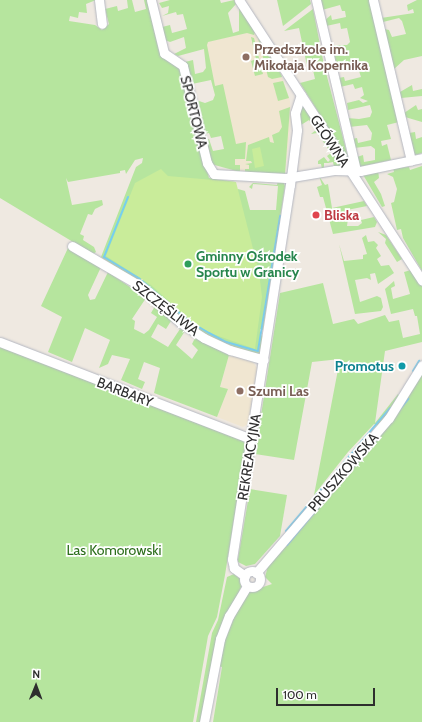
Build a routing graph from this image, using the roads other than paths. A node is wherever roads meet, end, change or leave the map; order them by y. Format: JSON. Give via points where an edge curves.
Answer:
{"nodes":[{"id":1,"x":99,"y":0,"type":"edge"},
{"id":2,"x":151,"y":0,"type":"edge"},
{"id":3,"x":239,"y":0,"type":"edge"},
{"id":4,"x":316,"y":0,"type":"edge"},
{"id":5,"x":373,"y":0,"type":"edge"},
{"id":6,"x":102,"y":24,"type":"dead end"},
{"id":7,"x":301,"y":95,"type":"junction"},
{"id":8,"x":422,"y":158,"type":"edge"},
{"id":9,"x":411,"y":161,"type":"junction"},
{"id":10,"x":353,"y":171,"type":"junction"},
{"id":11,"x":291,"y":177,"type":"junction"},
{"id":12,"x":72,"y":246,"type":"dead end"},
{"id":13,"x":422,"y":281,"type":"edge"},
{"id":14,"x":0,"y":342,"type":"edge"},
{"id":15,"x":264,"y":360,"type":"junction"},
{"id":16,"x":422,"y":365,"type":"edge"},
{"id":17,"x":252,"y":439,"type":"junction"},
{"id":18,"x":256,"y":573,"type":"junction"},
{"id":19,"x":245,"y":576,"type":"junction"},
{"id":20,"x":247,"y":586,"type":"junction"},
{"id":21,"x":204,"y":722,"type":"edge"}],
"edges":[{"from":1,"to":6,"type":"street"},
{"from":2,"to":11,"type":"street","name":"SPORTOWA","via":[[164,53],[181,62],[183,66],[209,169],[217,175]]},
{"from":3,"to":7,"type":"street","name":"GŁÓWNA"},
{"from":4,"to":10,"type":"street"},
{"from":5,"to":9,"type":"street"},
{"from":7,"to":10,"type":"street","name":"GŁÓWNA"},
{"from":7,"to":11,"type":"street","name":"REKREACYJNA","via":[[295,113],[297,130]]},
{"from":8,"to":9,"type":"street"},
{"from":9,"to":10,"type":"street"},
{"from":10,"to":11,"type":"street","via":[[335,170]]},
{"from":10,"to":13,"type":"street","name":"GŁÓWNA"},
{"from":11,"to":15,"type":"street","name":"REKREACYJNA"},
{"from":12,"to":15,"type":"street","name":"SZCZĘŚLIWA","via":[[135,283],[181,323],[204,338],[230,350]]},
{"from":14,"to":17,"type":"street","name":"BARBARY"},
{"from":15,"to":17,"type":"street","name":"REKREACYJNA"},
{"from":16,"to":18,"type":"street","name":"PRUSZKOWSKA","via":[[389,418]]},
{"from":17,"to":19,"type":"street","name":"REKREACYJNA","via":[[232,561],[234,568]]},
{"from":18,"to":19,"type":"street","via":[[250,572]]},
{"from":18,"to":20,"type":"street","via":[[260,578],[258,584]]},
{"from":19,"to":20,"type":"street"},
{"from":20,"to":21,"type":"street","via":[[220,639]]}]}
